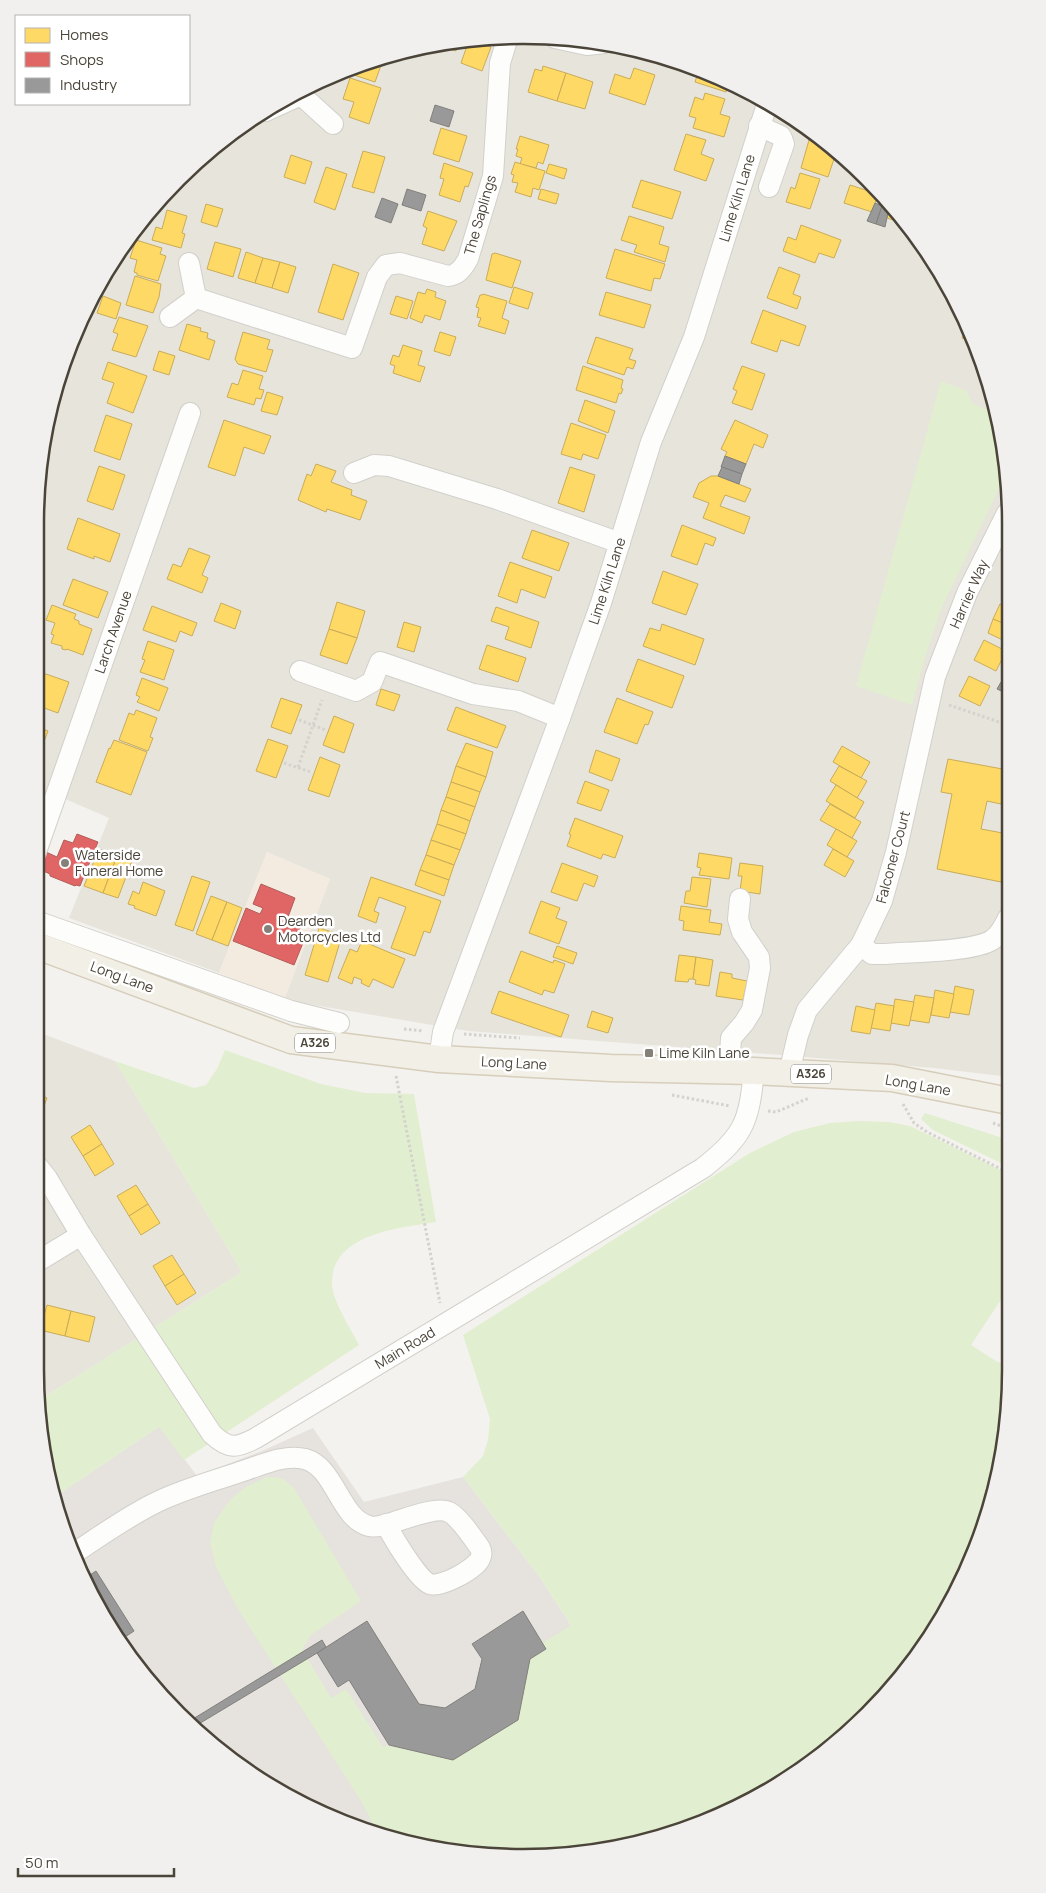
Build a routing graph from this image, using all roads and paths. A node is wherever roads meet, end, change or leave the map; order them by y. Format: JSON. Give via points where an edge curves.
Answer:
{"nodes":[{"id":1,"x":506,"y":45,"type":"edge"},
{"id":2,"x":307,"y":95,"type":"edge"},
{"id":3,"x":765,"y":109,"type":"edge"},
{"id":4,"x":333,"y":124,"type":"dead end"},
{"id":5,"x":759,"y":126,"type":"junction"},
{"id":6,"x":769,"y":187,"type":"dead end"},
{"id":7,"x":189,"y":263,"type":"dead end"},
{"id":8,"x":196,"y":298,"type":"junction"},
{"id":9,"x":170,"y":317,"type":"dead end"},
{"id":10,"x":190,"y":413,"type":"dead end"},
{"id":11,"x":354,"y":473,"type":"dead end"},
{"id":12,"x":1002,"y":523,"type":"edge"},
{"id":13,"x":620,"y":543,"type":"junction"},
{"id":14,"x":300,"y":671,"type":"dead end"},
{"id":15,"x":935,"y":677,"type":"joint"},
{"id":16,"x":328,"y":681,"type":"junction"},
{"id":17,"x":930,"y":699,"type":"junction"},
{"id":18,"x":560,"y":718,"type":"junction"},
{"id":19,"x":299,"y":720,"type":"dead end"},
{"id":20,"x":1002,"y":723,"type":"edge"},
{"id":21,"x":313,"y":725,"type":"junction"},
{"id":22,"x":326,"y":730,"type":"dead end"},
{"id":23,"x":284,"y":763,"type":"dead end"},
{"id":24,"x":298,"y":767,"type":"junction"},
{"id":25,"x":312,"y":772,"type":"dead end"},
{"id":26,"x":44,"y":829,"type":"edge"},
{"id":27,"x":740,"y":899,"type":"dead end"},
{"id":28,"x":44,"y":924,"type":"edge"},
{"id":29,"x":1002,"y":930,"type":"edge"},
{"id":30,"x":861,"y":945,"type":"junction"},
{"id":31,"x":44,"y":948,"type":"edge"},
{"id":32,"x":339,"y":1023,"type":"dead end"},
{"id":33,"x":397,"y":1028,"type":"dead end"},
{"id":34,"x":443,"y":1032,"type":"junction"},
{"id":35,"x":528,"y":1038,"type":"dead end"},
{"id":36,"x":392,"y":1054,"type":"junction"},
{"id":37,"x":439,"y":1059,"type":"junction"},
{"id":38,"x":741,"y":1071,"type":"junction"},
{"id":39,"x":789,"y":1073,"type":"junction"},
{"id":40,"x":1002,"y":1100,"type":"edge"},
{"id":41,"x":902,"y":1101,"type":"dead end"},
{"id":42,"x":1002,"y":1170,"type":"edge"},
{"id":43,"x":44,"y":1173,"type":"edge"},
{"id":44,"x":82,"y":1235,"type":"junction"},
{"id":45,"x":44,"y":1258,"type":"edge"},
{"id":46,"x":444,"y":1325,"type":"junction"},
{"id":47,"x":386,"y":1524,"type":"junction"},
{"id":48,"x":79,"y":1550,"type":"edge"}],
"edges":[{"from":1,"to":8,"type":"street","name":"The Saplings","via":[[500,63],[494,176],[468,259],[454,276],[400,263],[386,265],[377,277],[352,348]]},
{"from":2,"to":4,"type":"street"},
{"from":3,"to":5,"type":"street","name":"Lime Kiln Lane"},
{"from":5,"to":6,"type":"street","via":[[782,136],[784,144]]},
{"from":5,"to":13,"type":"street","name":"Lime Kiln Lane","via":[[694,337],[651,442]]},
{"from":7,"to":8,"type":"street"},
{"from":8,"to":9,"type":"street"},
{"from":10,"to":26,"type":"street","name":"Larch Avenue"},
{"from":11,"to":13,"type":"street","via":[[374,465],[389,466],[498,499]]},
{"from":12,"to":15,"type":"street","name":"Harrier Way","via":[[967,594]]},
{"from":13,"to":18,"type":"street","name":"Lime Kiln Lane"},
{"from":14,"to":16,"type":"street"},
{"from":15,"to":17,"type":"street","name":"Falconer Court"},
{"from":16,"to":18,"type":"street","via":[[356,691],[372,682],[380,662],[473,694],[518,701]]},
{"from":16,"to":21,"type":"path"},
{"from":17,"to":20,"type":"path"},
{"from":17,"to":30,"type":"street","name":"Falconer Court","via":[[885,893]]},
{"from":18,"to":34,"type":"street","name":"Lime Kiln Lane"},
{"from":19,"to":21,"type":"path"},
{"from":21,"to":22,"type":"path"},
{"from":21,"to":24,"type":"path"},
{"from":23,"to":24,"type":"path"},
{"from":24,"to":25,"type":"path"},
{"from":27,"to":38,"type":"street","name":"Main Road","via":[[738,918],[742,932],[759,957],[760,968],[752,1010],[731,1038]]},
{"from":28,"to":32,"type":"street","via":[[291,1011]]},
{"from":29,"to":30,"type":"street","via":[[994,939],[978,946],[872,954]]},
{"from":30,"to":39,"type":"street","name":"Falconer Court","via":[[813,1002],[803,1021]]},
{"from":31,"to":36,"type":"main road","name":"Long Lane","number":"A326","via":[[291,1040]]},
{"from":33,"to":34,"type":"path"},
{"from":34,"to":35,"type":"path"},
{"from":34,"to":37,"type":"street","name":"Lime Kiln Lane"},
{"from":36,"to":37,"type":"main road","name":"Long Lane","number":"A326"},
{"from":36,"to":46,"type":"path"},
{"from":37,"to":38,"type":"main road","name":"Long Lane","number":"A326"},
{"from":38,"to":39,"type":"main road","name":"Long Lane","number":"A326"},
{"from":38,"to":46,"type":"street","name":"Main Road","via":[[750,1109],[744,1124],[718,1157]]},
{"from":39,"to":40,"type":"main road","name":"Long Lane","number":"A326","via":[[892,1078]]},
{"from":41,"to":42,"type":"path","via":[[914,1123],[927,1132]]},
{"from":43,"to":44,"type":"street"},
{"from":44,"to":45,"type":"street"},
{"from":44,"to":46,"type":"street","name":"Main Road","via":[[212,1434],[228,1446],[256,1438]]},
{"from":47,"to":47,"type":"street","via":[[441,1510],[450,1512],[480,1548],[480,1560],[447,1582],[430,1584],[417,1572]]},
{"from":47,"to":48,"type":"street","via":[[371,1527],[362,1523],[314,1463],[289,1458],[158,1501]]}]}
